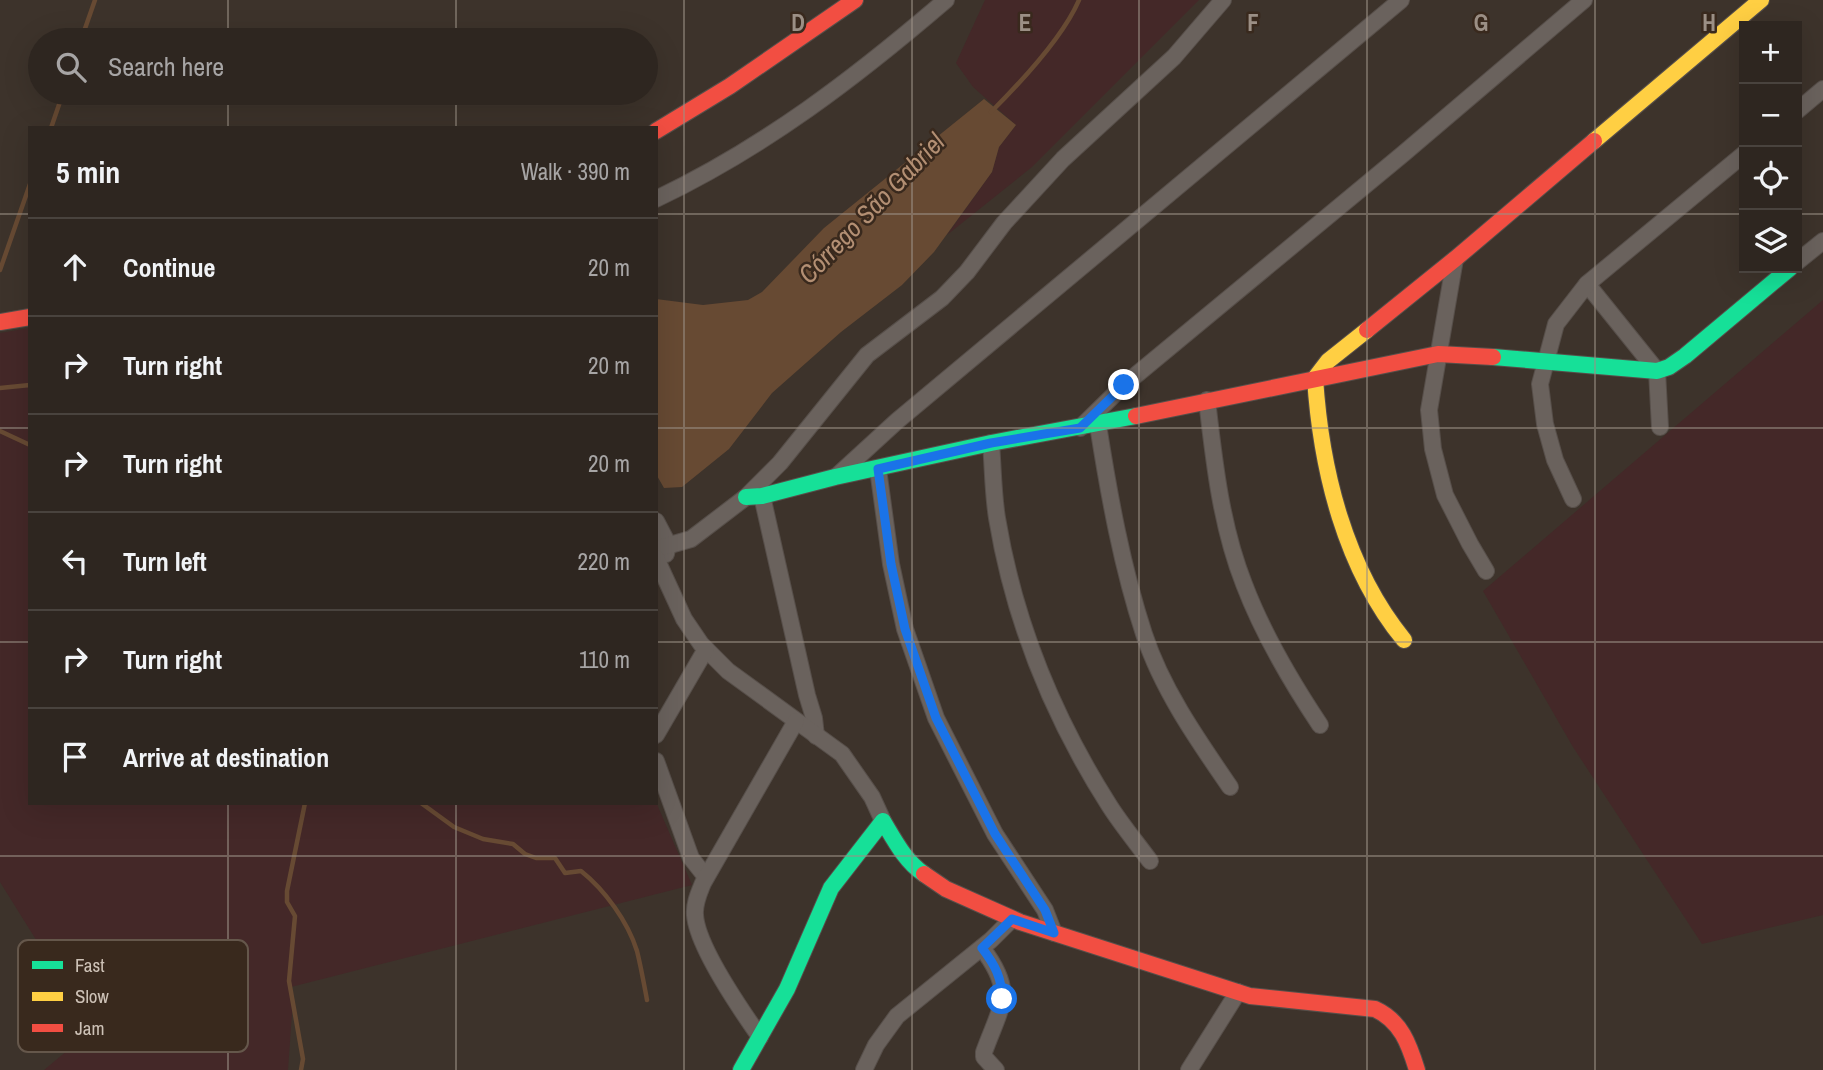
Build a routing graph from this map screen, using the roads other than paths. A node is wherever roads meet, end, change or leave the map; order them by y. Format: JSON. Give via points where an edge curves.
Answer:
{"nodes":[{"id":1,"x":855,"y":0,"type":"edge"},
{"id":2,"x":946,"y":0,"type":"edge"},
{"id":3,"x":1223,"y":0,"type":"edge"},
{"id":4,"x":1401,"y":0,"type":"edge"},
{"id":5,"x":1584,"y":0,"type":"edge"},
{"id":6,"x":1761,"y":0,"type":"edge"},
{"id":7,"x":1823,"y":89,"type":"edge"},
{"id":8,"x":1802,"y":107,"type":"edge"},
{"id":9,"x":658,"y":130,"type":"edge"},
{"id":10,"x":1739,"y":159,"type":"edge"},
{"id":11,"x":658,"y":198,"type":"edge"},
{"id":12,"x":1823,"y":241,"type":"edge"},
{"id":13,"x":1802,"y":258,"type":"edge"},
{"id":14,"x":1455,"y":259,"type":"junction"},
{"id":15,"x":1784,"y":273,"type":"edge"},
{"id":16,"x":1587,"y":284,"type":"junction"},
{"id":17,"x":28,"y":317,"type":"edge"},
{"id":18,"x":0,"y":323,"type":"edge"},
{"id":19,"x":1438,"y":354,"type":"junction"},
{"id":20,"x":1546,"y":360,"type":"junction"},
{"id":21,"x":1657,"y":371,"type":"junction"},
{"id":22,"x":1315,"y":378,"type":"junction"},
{"id":23,"x":1207,"y":400,"type":"junction"},
{"id":24,"x":1097,"y":425,"type":"junction"},
{"id":25,"x":1660,"y":427,"type":"dead end"},
{"id":26,"x":1080,"y":428,"type":"junction"},
{"id":27,"x":991,"y":443,"type":"junction"},
{"id":28,"x":878,"y":469,"type":"junction"},
{"id":29,"x":835,"y":477,"type":"junction"},
{"id":30,"x":754,"y":497,"type":"junction"},
{"id":31,"x":1573,"y":499,"type":"dead end"},
{"id":32,"x":658,"y":530,"type":"edge"},
{"id":33,"x":662,"y":547,"type":"edge"},
{"id":34,"x":660,"y":564,"type":"edge"},
{"id":35,"x":1486,"y":570,"type":"dead end"},
{"id":36,"x":1404,"y":640,"type":"dead end"},
{"id":37,"x":706,"y":649,"type":"junction"},
{"id":38,"x":796,"y":722,"type":"junction"},
{"id":39,"x":1320,"y":725,"type":"dead end"},
{"id":40,"x":658,"y":732,"type":"edge"},
{"id":41,"x":816,"y":736,"type":"junction"},
{"id":42,"x":658,"y":767,"type":"edge"},
{"id":43,"x":1230,"y":787,"type":"dead end"},
{"id":44,"x":883,"y":821,"type":"junction"},
{"id":45,"x":1150,"y":861,"type":"dead end"},
{"id":46,"x":706,"y":877,"type":"junction"},
{"id":47,"x":1012,"y":919,"type":"junction"},
{"id":48,"x":1054,"y":933,"type":"junction"},
{"id":49,"x":982,"y":948,"type":"junction"},
{"id":50,"x":1238,"y":992,"type":"junction"},
{"id":51,"x":760,"y":1037,"type":"junction"},
{"id":52,"x":741,"y":1070,"type":"edge"},
{"id":53,"x":864,"y":1070,"type":"edge"},
{"id":54,"x":996,"y":1070,"type":"edge"},
{"id":55,"x":1189,"y":1070,"type":"edge"},
{"id":56,"x":1417,"y":1070,"type":"edge"}],
"edges":[{"from":1,"to":9,"type":"street"},
{"from":2,"to":11,"type":"street","via":[[793,122]]},
{"from":3,"to":30,"type":"street","via":[[1174,57],[1063,159],[943,298],[867,355]]},
{"from":4,"to":29,"type":"street"},
{"from":5,"to":26,"type":"street","via":[[1124,385]]},
{"from":6,"to":14,"type":"street"},
{"from":7,"to":8,"type":"street"},
{"from":10,"to":16,"type":"street"},
{"from":12,"to":13,"type":"street"},
{"from":14,"to":19,"type":"street"},
{"from":14,"to":22,"type":"street","via":[[1328,361]]},
{"from":15,"to":21,"type":"street","via":[[1685,356]]},
{"from":16,"to":20,"type":"street","via":[[1556,324]]},
{"from":16,"to":21,"type":"street"},
{"from":17,"to":18,"type":"street"},
{"from":19,"to":20,"type":"street"},
{"from":19,"to":22,"type":"street"},
{"from":19,"to":35,"type":"street","via":[[1429,410],[1433,449],[1445,495]]},
{"from":20,"to":21,"type":"street"},
{"from":20,"to":31,"type":"street","via":[[1540,384],[1545,424]]},
{"from":21,"to":25,"type":"street"},
{"from":22,"to":23,"type":"street"},
{"from":22,"to":36,"type":"street","via":[[1323,452],[1343,525],[1366,585]]},
{"from":23,"to":24,"type":"street"},
{"from":23,"to":39,"type":"street","via":[[1213,460],[1243,582],[1267,638]]},
{"from":24,"to":26,"type":"street"},
{"from":24,"to":43,"type":"street","via":[[1110,501],[1144,635],[1192,732]]},
{"from":26,"to":27,"type":"street"},
{"from":27,"to":28,"type":"street"},
{"from":27,"to":45,"type":"street","via":[[997,515],[1027,638],[1079,754]]},
{"from":28,"to":29,"type":"street"},
{"from":28,"to":48,"type":"street","via":[[905,629],[936,718],[995,834],[1045,910]]},
{"from":29,"to":30,"type":"street"},
{"from":30,"to":33,"type":"street","via":[[691,539]]},
{"from":30,"to":41,"type":"street"},
{"from":32,"to":33,"type":"street"},
{"from":33,"to":34,"type":"street"},
{"from":34,"to":37,"type":"street","via":[[684,619]]},
{"from":37,"to":38,"type":"street"},
{"from":37,"to":40,"type":"street"},
{"from":38,"to":41,"type":"street"},
{"from":38,"to":46,"type":"street"},
{"from":41,"to":44,"type":"street","via":[[854,769]]},
{"from":42,"to":46,"type":"street","via":[[691,858]]},
{"from":44,"to":47,"type":"street","via":[[914,867],[946,889]]},
{"from":44,"to":51,"type":"street","via":[[831,888],[787,989]]},
{"from":46,"to":51,"type":"street","via":[[694,909],[700,937]]},
{"from":47,"to":48,"type":"street"},
{"from":47,"to":49,"type":"street"},
{"from":48,"to":50,"type":"street"},
{"from":49,"to":53,"type":"street","via":[[897,1016]]},
{"from":49,"to":54,"type":"street","via":[[1002,983],[998,1021],[984,1052]]},
{"from":50,"to":55,"type":"street"},
{"from":50,"to":56,"type":"street","via":[[1384,1012],[1401,1028]]},
{"from":51,"to":52,"type":"street"}]}
